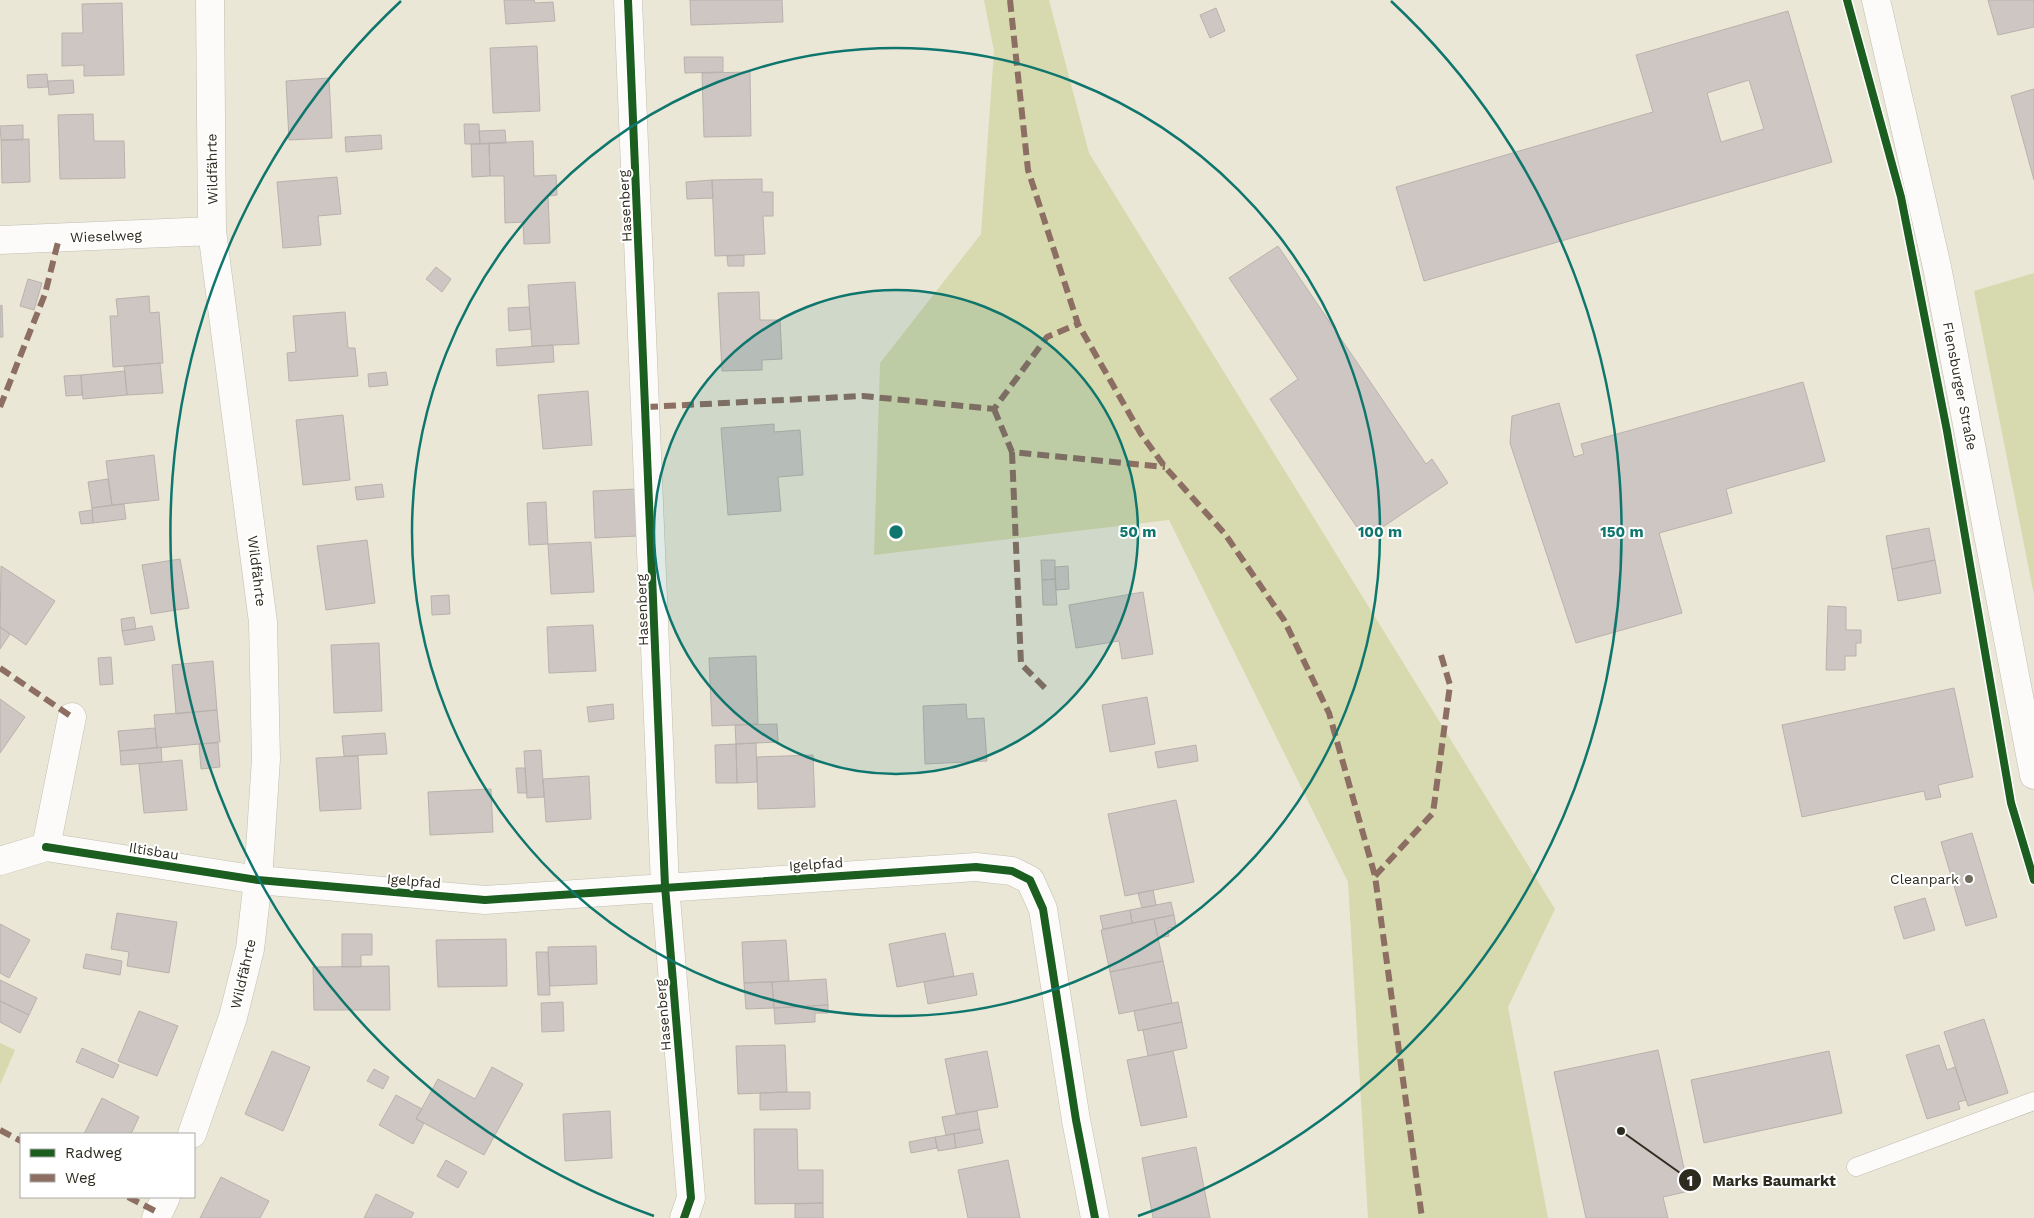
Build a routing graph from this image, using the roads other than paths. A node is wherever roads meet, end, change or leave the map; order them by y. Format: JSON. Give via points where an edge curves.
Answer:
{"nodes":[{"id":1,"x":210,"y":0,"type":"edge"},
{"id":2,"x":628,"y":0,"type":"edge"},
{"id":3,"x":1876,"y":0,"type":"edge"},
{"id":4,"x":212,"y":231,"type":"junction"},
{"id":5,"x":0,"y":240,"type":"edge"},
{"id":6,"x":72,"y":717,"type":"dead end"},
{"id":7,"x":2034,"y":775,"type":"edge"},
{"id":8,"x":46,"y":847,"type":"junction"},
{"id":9,"x":0,"y":861,"type":"edge"},
{"id":10,"x":258,"y":880,"type":"junction"},
{"id":11,"x":665,"y":886,"type":"junction"},
{"id":12,"x":2034,"y":1102,"type":"edge"},
{"id":13,"x":192,"y":1133,"type":"edge"},
{"id":14,"x":1856,"y":1167,"type":"dead end"},
{"id":15,"x":166,"y":1198,"type":"edge"},
{"id":16,"x":156,"y":1218,"type":"edge"},
{"id":17,"x":684,"y":1218,"type":"edge"},
{"id":18,"x":1095,"y":1218,"type":"edge"}],
"edges":[{"from":1,"to":4,"type":"street","name":"Wildfährte"},
{"from":2,"to":11,"type":"street","name":"Hasenberg"},
{"from":3,"to":7,"type":"street","name":"Flensburger Straße","via":[[1937,267]]},
{"from":4,"to":5,"type":"street","name":"Wieselweg"},
{"from":4,"to":10,"type":"street","name":"Wildfährte","via":[[263,622],[266,760]]},
{"from":6,"to":8,"type":"street"},
{"from":8,"to":9,"type":"street","name":"Iltisbau"},
{"from":8,"to":10,"type":"street","name":"Iltisbau"},
{"from":10,"to":11,"type":"street","name":"Igelpfad","via":[[485,900]]},
{"from":10,"to":13,"type":"street","name":"Wildfährte","via":[[250,949],[233,1017]]},
{"from":11,"to":17,"type":"street","name":"Hasenberg","via":[[690,1198]]},
{"from":11,"to":18,"type":"street","name":"Igelpfad","via":[[976,867],[1012,871],[1030,880],[1043,909]]},
{"from":12,"to":14,"type":"lane"},
{"from":15,"to":16,"type":"street"}]}
